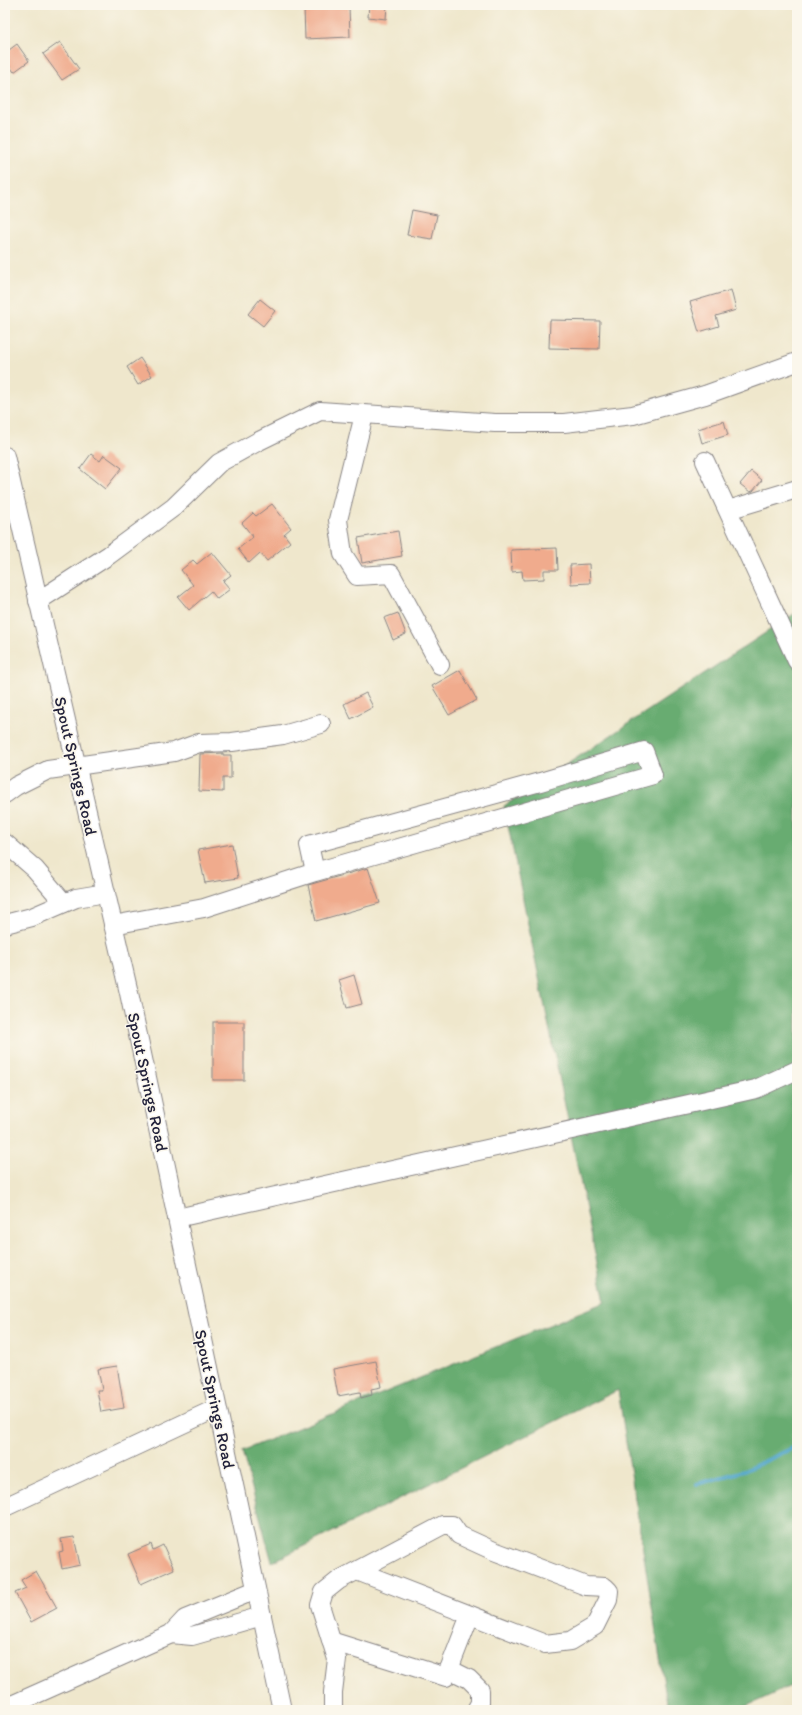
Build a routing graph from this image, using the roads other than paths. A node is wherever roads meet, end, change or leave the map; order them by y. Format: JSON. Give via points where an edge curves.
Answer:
{"nodes":[{"id":1,"x":797,"y":362,"type":"edge"},
{"id":2,"x":364,"y":415,"type":"junction"},
{"id":3,"x":5,"y":456,"type":"edge"},
{"id":4,"x":705,"y":461,"type":"dead end"},
{"id":5,"x":797,"y":489,"type":"edge"},
{"id":6,"x":728,"y":510,"type":"junction"},
{"id":7,"x":38,"y":601,"type":"junction"},
{"id":8,"x":797,"y":660,"type":"edge"},
{"id":9,"x":440,"y":665,"type":"dead end"},
{"id":10,"x":321,"y":724,"type":"dead end"},
{"id":11,"x":76,"y":765,"type":"junction"},
{"id":12,"x":5,"y":794,"type":"edge"},
{"id":13,"x":5,"y":843,"type":"edge"},
{"id":14,"x":315,"y":872,"type":"junction"},
{"id":15,"x":106,"y":893,"type":"junction"},
{"id":16,"x":64,"y":903,"type":"junction"},
{"id":17,"x":5,"y":924,"type":"edge"},
{"id":18,"x":113,"y":925,"type":"junction"},
{"id":19,"x":797,"y":1070,"type":"edge"},
{"id":20,"x":177,"y":1218,"type":"junction"},
{"id":21,"x":217,"y":1408,"type":"junction"},
{"id":22,"x":5,"y":1507,"type":"edge"},
{"id":23,"x":357,"y":1571,"type":"junction"},
{"id":24,"x":256,"y":1590,"type":"junction"},
{"id":25,"x":470,"y":1614,"type":"junction"},
{"id":26,"x":262,"y":1616,"type":"junction"},
{"id":27,"x":171,"y":1634,"type":"junction"},
{"id":28,"x":331,"y":1641,"type":"junction"},
{"id":29,"x":449,"y":1669,"type":"junction"},
{"id":30,"x":5,"y":1708,"type":"edge"},
{"id":31,"x":282,"y":1710,"type":"edge"},
{"id":32,"x":333,"y":1710,"type":"edge"},
{"id":33,"x":476,"y":1710,"type":"edge"}],
"edges":[{"from":1,"to":2,"type":"street","via":[[705,395],[633,415],[564,423],[495,423]]},
{"from":2,"to":7,"type":"street","via":[[320,411],[219,463],[174,507],[109,555]]},
{"from":2,"to":9,"type":"street","via":[[338,520],[343,554],[357,576],[391,574]]},
{"from":3,"to":7,"type":"street","name":"Spout Springs Road"},
{"from":4,"to":6,"type":"street"},
{"from":5,"to":6,"type":"street"},
{"from":6,"to":8,"type":"street"},
{"from":7,"to":11,"type":"street","name":"Spout Springs Road"},
{"from":10,"to":11,"type":"street","via":[[283,735],[232,742],[199,743],[174,752]]},
{"from":11,"to":12,"type":"street","via":[[48,770]]},
{"from":11,"to":15,"type":"street","name":"Spout Springs Road"},
{"from":13,"to":16,"type":"street","via":[[35,869]]},
{"from":14,"to":14,"type":"street","via":[[488,822],[653,774],[644,751],[309,845]]},
{"from":14,"to":18,"type":"street","via":[[204,908]]},
{"from":15,"to":16,"type":"street","via":[[76,898]]},
{"from":15,"to":18,"type":"street","name":"Spout Springs Road"},
{"from":16,"to":17,"type":"street","via":[[32,917]]},
{"from":18,"to":20,"type":"street","name":"Spout Springs Road"},
{"from":19,"to":20,"type":"street","via":[[756,1089]]},
{"from":20,"to":21,"type":"street","name":"Spout Springs Road"},
{"from":21,"to":22,"type":"street"},
{"from":21,"to":24,"type":"street","name":"Spout Springs Road"},
{"from":23,"to":25,"type":"street"},
{"from":23,"to":25,"type":"street","via":[[443,1525],[452,1525],[459,1535],[494,1551],[586,1586],[605,1586],[609,1591],[608,1600],[595,1626],[570,1641],[545,1644]]},
{"from":23,"to":28,"type":"street","via":[[339,1580],[324,1592],[320,1604]]},
{"from":24,"to":26,"type":"street","name":"Spout Springs Road"},
{"from":24,"to":27,"type":"street","via":[[185,1618]]},
{"from":25,"to":29,"type":"street"},
{"from":26,"to":27,"type":"street","via":[[192,1636]]},
{"from":26,"to":31,"type":"street","name":"Spout Springs Road"},
{"from":27,"to":30,"type":"street"},
{"from":28,"to":29,"type":"street","via":[[446,1677]]},
{"from":28,"to":32,"type":"street","via":[[337,1659]]},
{"from":29,"to":33,"type":"street","via":[[469,1679],[480,1690],[480,1703]]}]}
